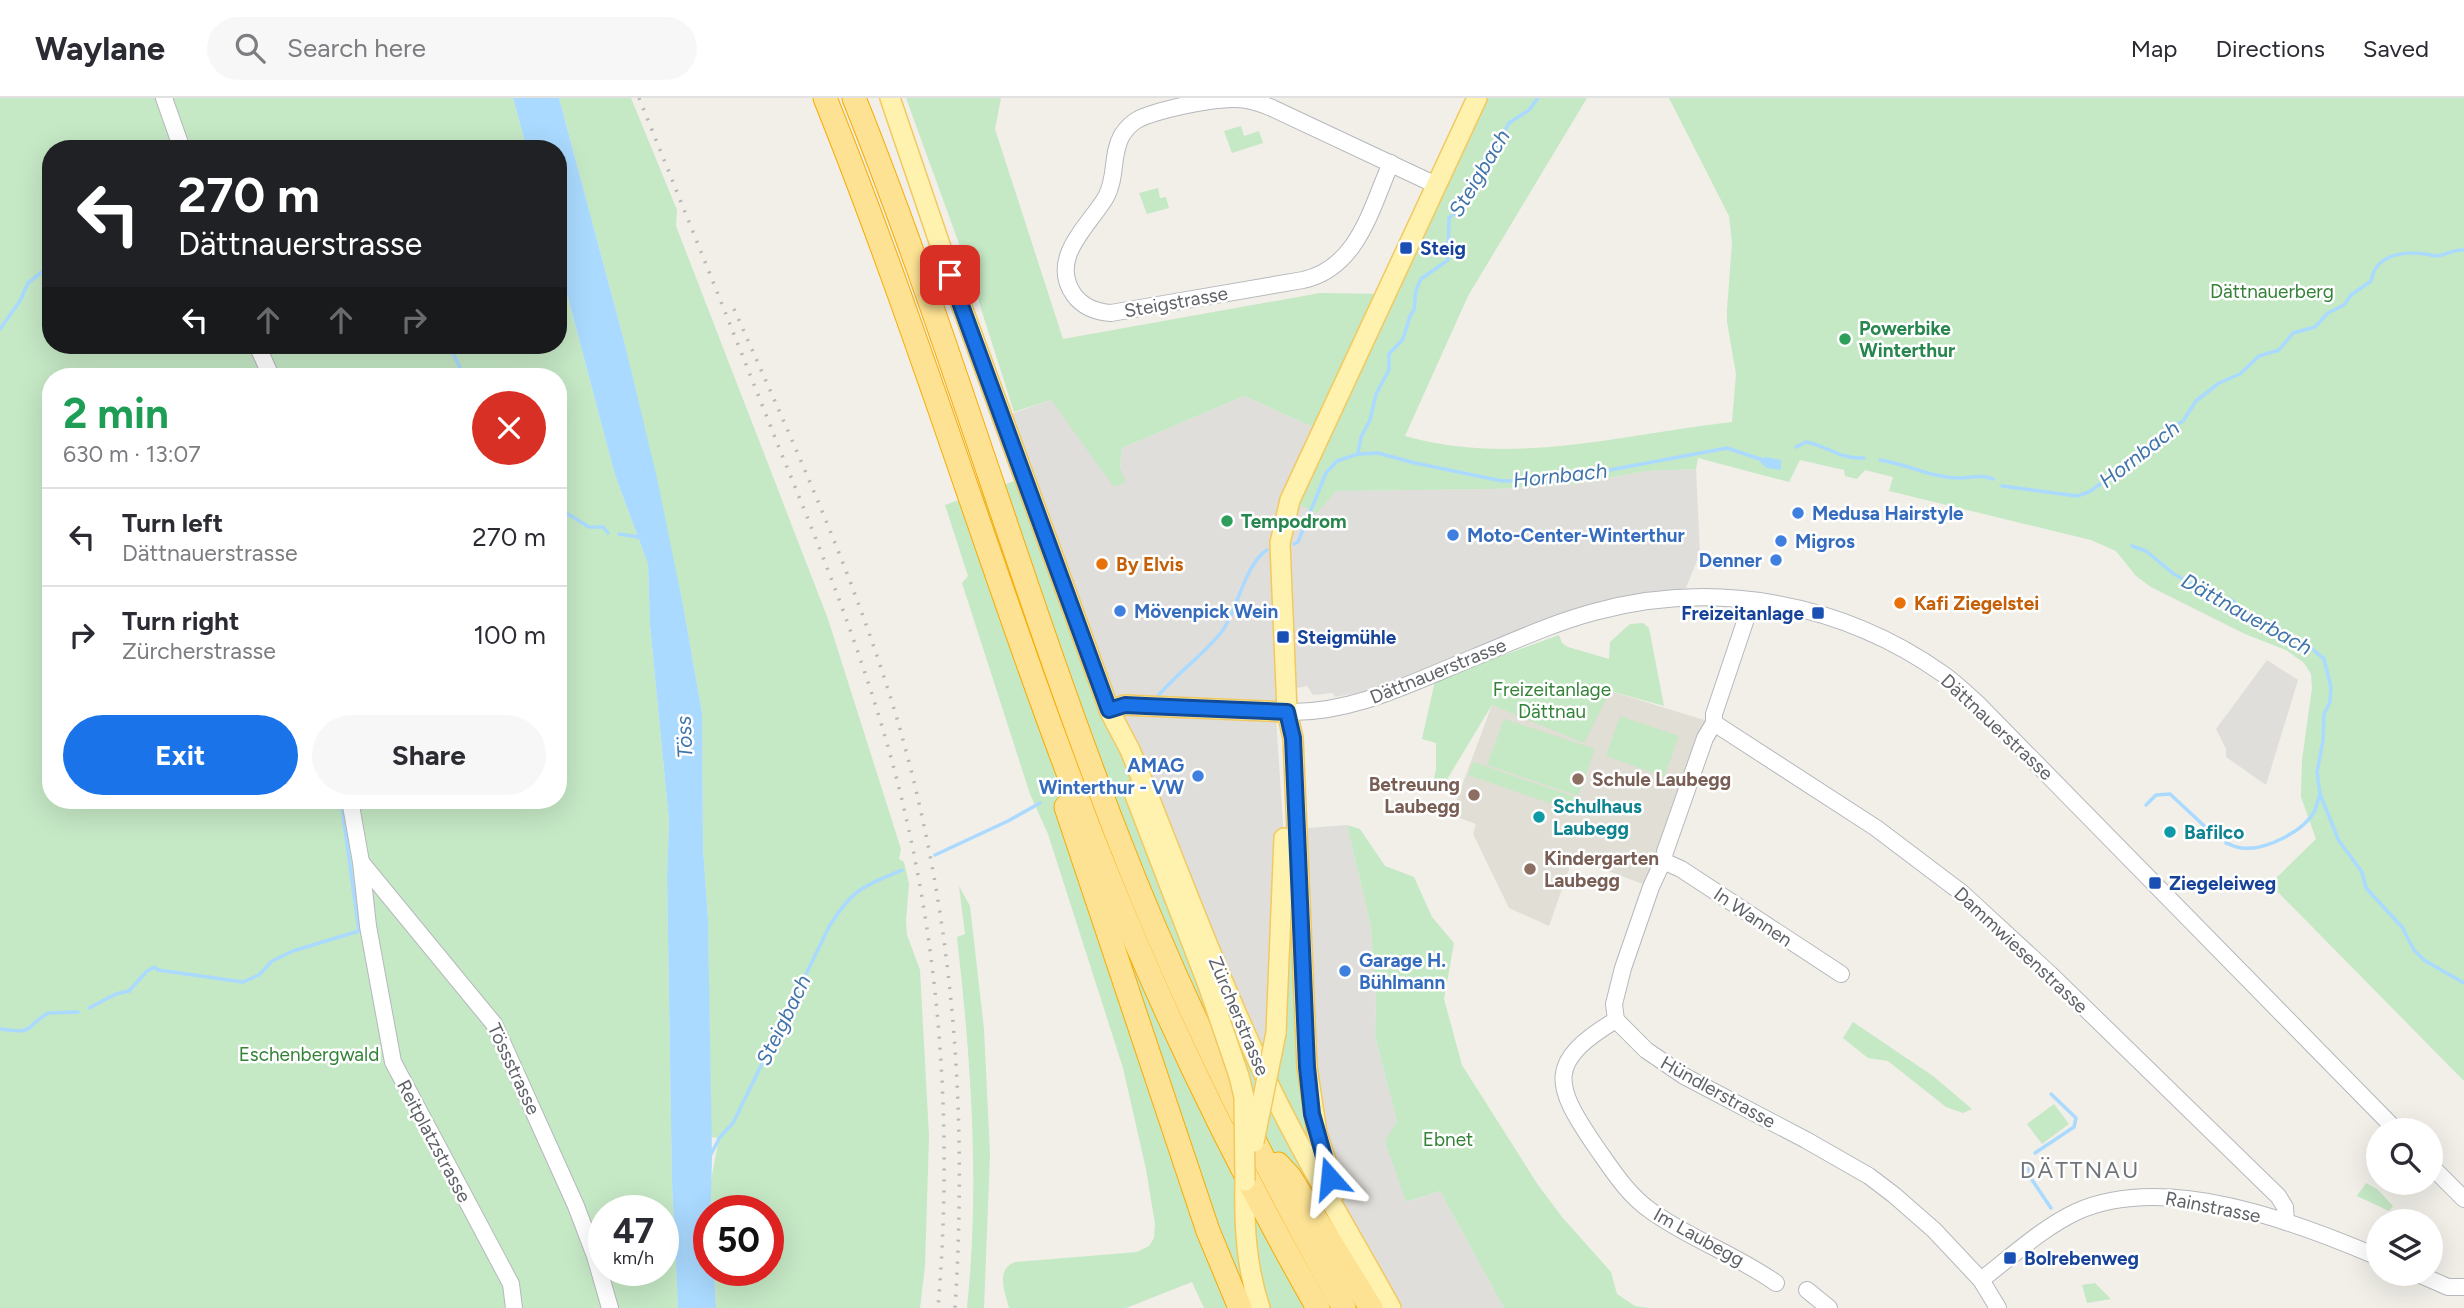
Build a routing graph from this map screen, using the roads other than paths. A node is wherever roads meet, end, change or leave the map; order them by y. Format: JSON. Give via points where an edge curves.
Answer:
{"nodes":[{"id":1,"x":164,"y":98,"type":"edge"},
{"id":2,"x":825,"y":98,"type":"edge"},
{"id":3,"x":853,"y":98,"type":"edge"},
{"id":4,"x":890,"y":98,"type":"edge"},
{"id":5,"x":1477,"y":98,"type":"edge"},
{"id":6,"x":179,"y":140,"type":"edge"},
{"id":7,"x":1391,"y":163,"type":"junction"},
{"id":8,"x":1436,"y":185,"type":"junction"},
{"id":9,"x":1752,"y":601,"type":"junction"},
{"id":10,"x":1014,"y":623,"type":"junction"},
{"id":11,"x":1109,"y":711,"type":"junction"},
{"id":12,"x":1287,"y":712,"type":"junction"},
{"id":13,"x":1714,"y":723,"type":"junction"},
{"id":14,"x":352,"y":809,"type":"edge"},
{"id":15,"x":1664,"y":860,"type":"junction"},
{"id":16,"x":361,"y":862,"type":"junction"},
{"id":17,"x":1841,"y":974,"type":"dead end"},
{"id":18,"x":1616,"y":1020,"type":"junction"},
{"id":19,"x":2384,"y":1118,"type":"edge"},
{"id":20,"x":1245,"y":1124,"type":"junction"},
{"id":21,"x":2443,"y":1178,"type":"edge"},
{"id":22,"x":1245,"y":1181,"type":"junction"},
{"id":23,"x":2464,"y":1199,"type":"edge"},
{"id":24,"x":2286,"y":1222,"type":"junction"},
{"id":25,"x":1357,"y":1245,"type":"junction"},
{"id":26,"x":2366,"y":1252,"type":"edge"},
{"id":27,"x":1981,"y":1280,"type":"junction"},
{"id":28,"x":1776,"y":1283,"type":"dead end"},
{"id":29,"x":2443,"y":1285,"type":"edge"},
{"id":30,"x":2464,"y":1287,"type":"edge"},
{"id":31,"x":1807,"y":1290,"type":"dead end"},
{"id":32,"x":514,"y":1308,"type":"edge"},
{"id":33,"x":610,"y":1308,"type":"edge"},
{"id":34,"x":1240,"y":1308,"type":"edge"},
{"id":35,"x":1260,"y":1308,"type":"edge"},
{"id":36,"x":1318,"y":1308,"type":"edge"},
{"id":37,"x":1344,"y":1308,"type":"edge"},
{"id":38,"x":1371,"y":1308,"type":"edge"},
{"id":39,"x":1391,"y":1308,"type":"edge"},
{"id":40,"x":1829,"y":1308,"type":"edge"},
{"id":41,"x":1998,"y":1308,"type":"edge"}],
"edges":[{"from":1,"to":6,"type":"street"},
{"from":2,"to":10,"type":"highway"},
{"from":3,"to":20,"type":"highway","via":[[914,258],[1100,792],[1165,953]]},
{"from":4,"to":11,"type":"main road","name":"Zürcherstrasse"},
{"from":5,"to":8,"type":"main road"},
{"from":7,"to":7,"type":"street","name":"Steigstrasse","via":[[1251,100],[1217,100],[1143,117],[1130,124],[1121,137],[1109,191],[1068,253],[1069,285],[1086,307],[1111,313],[1315,277],[1336,265],[1353,247]]},
{"from":7,"to":8,"type":"street","name":"Steigstrasse"},
{"from":8,"to":12,"type":"main road","via":[[1284,521],[1280,562]]},
{"from":9,"to":12,"type":"street","name":"Dättnauerstrasse","via":[[1682,597],[1611,608],[1560,623],[1367,700]]},
{"from":9,"to":13,"type":"street"},
{"from":9,"to":19,"type":"street","name":"Dättnauerstrasse","via":[[1802,609],[1868,632],[1945,675]]},
{"from":10,"to":34,"type":"highway","via":[[1039,730],[1208,1231]]},
{"from":10,"to":36,"type":"highway","via":[[1096,845],[1156,990],[1230,1145]]},
{"from":11,"to":12,"type":"main road","name":"Dättnauerstrasse","via":[[1125,705]]},
{"from":11,"to":22,"type":"main road","name":"Zürcherstrasse","bridge":true,"via":[[1120,756],[1240,1076]]},
{"from":11,"to":25,"type":"main road","name":"Zürcherstrasse","via":[[1130,750],[1252,1048],[1312,1170]]},
{"from":12,"to":22,"type":"main road","bridge":true,"via":[[1282,738],[1284,821],[1276,1033]]},
{"from":12,"to":25,"type":"main road","via":[[1293,738],[1311,1104],[1322,1155]]},
{"from":13,"to":15,"type":"street"},
{"from":13,"to":24,"type":"street","name":"Dammwiesenstrasse","via":[[1875,828],[1987,915],[2278,1196]]},
{"from":14,"to":16,"type":"street","name":"Reitplatzstrasse"},
{"from":15,"to":17,"type":"street","name":"In Wannen"},
{"from":15,"to":18,"type":"street","via":[[1623,968],[1614,1004]]},
{"from":16,"to":32,"type":"street","name":"Reitplatzstrasse","via":[[393,1062],[511,1283]]},
{"from":16,"to":33,"type":"street","name":"Tössstrasse","via":[[494,1024],[576,1206]]},
{"from":18,"to":27,"type":"street","name":"Hündlerstrasse","via":[[1646,1050],[1684,1076],[1882,1185],[1925,1221]]},
{"from":18,"to":28,"type":"street","name":"Im Laubegg","via":[[1583,1041],[1569,1060],[1564,1086],[1571,1111],[1618,1179],[1641,1203]]},
{"from":20,"to":37,"type":"highway"},
{"from":20,"to":38,"type":"highway","via":[[1290,1177]]},
{"from":21,"to":23,"type":"street"},
{"from":22,"to":35,"type":"main road","name":"Zürcherstrasse","via":[[1251,1277]]},
{"from":24,"to":26,"type":"street","name":"Rainstrasse"},
{"from":24,"to":27,"type":"street","name":"Rainstrasse","via":[[2175,1197],[2118,1199],[2070,1215]]},
{"from":25,"to":39,"type":"main road","name":"Zürcherstrasse"},
{"from":27,"to":41,"type":"street","name":"Hündlerstrasse"},
{"from":29,"to":30,"type":"street"},
{"from":31,"to":40,"type":"street"}]}
